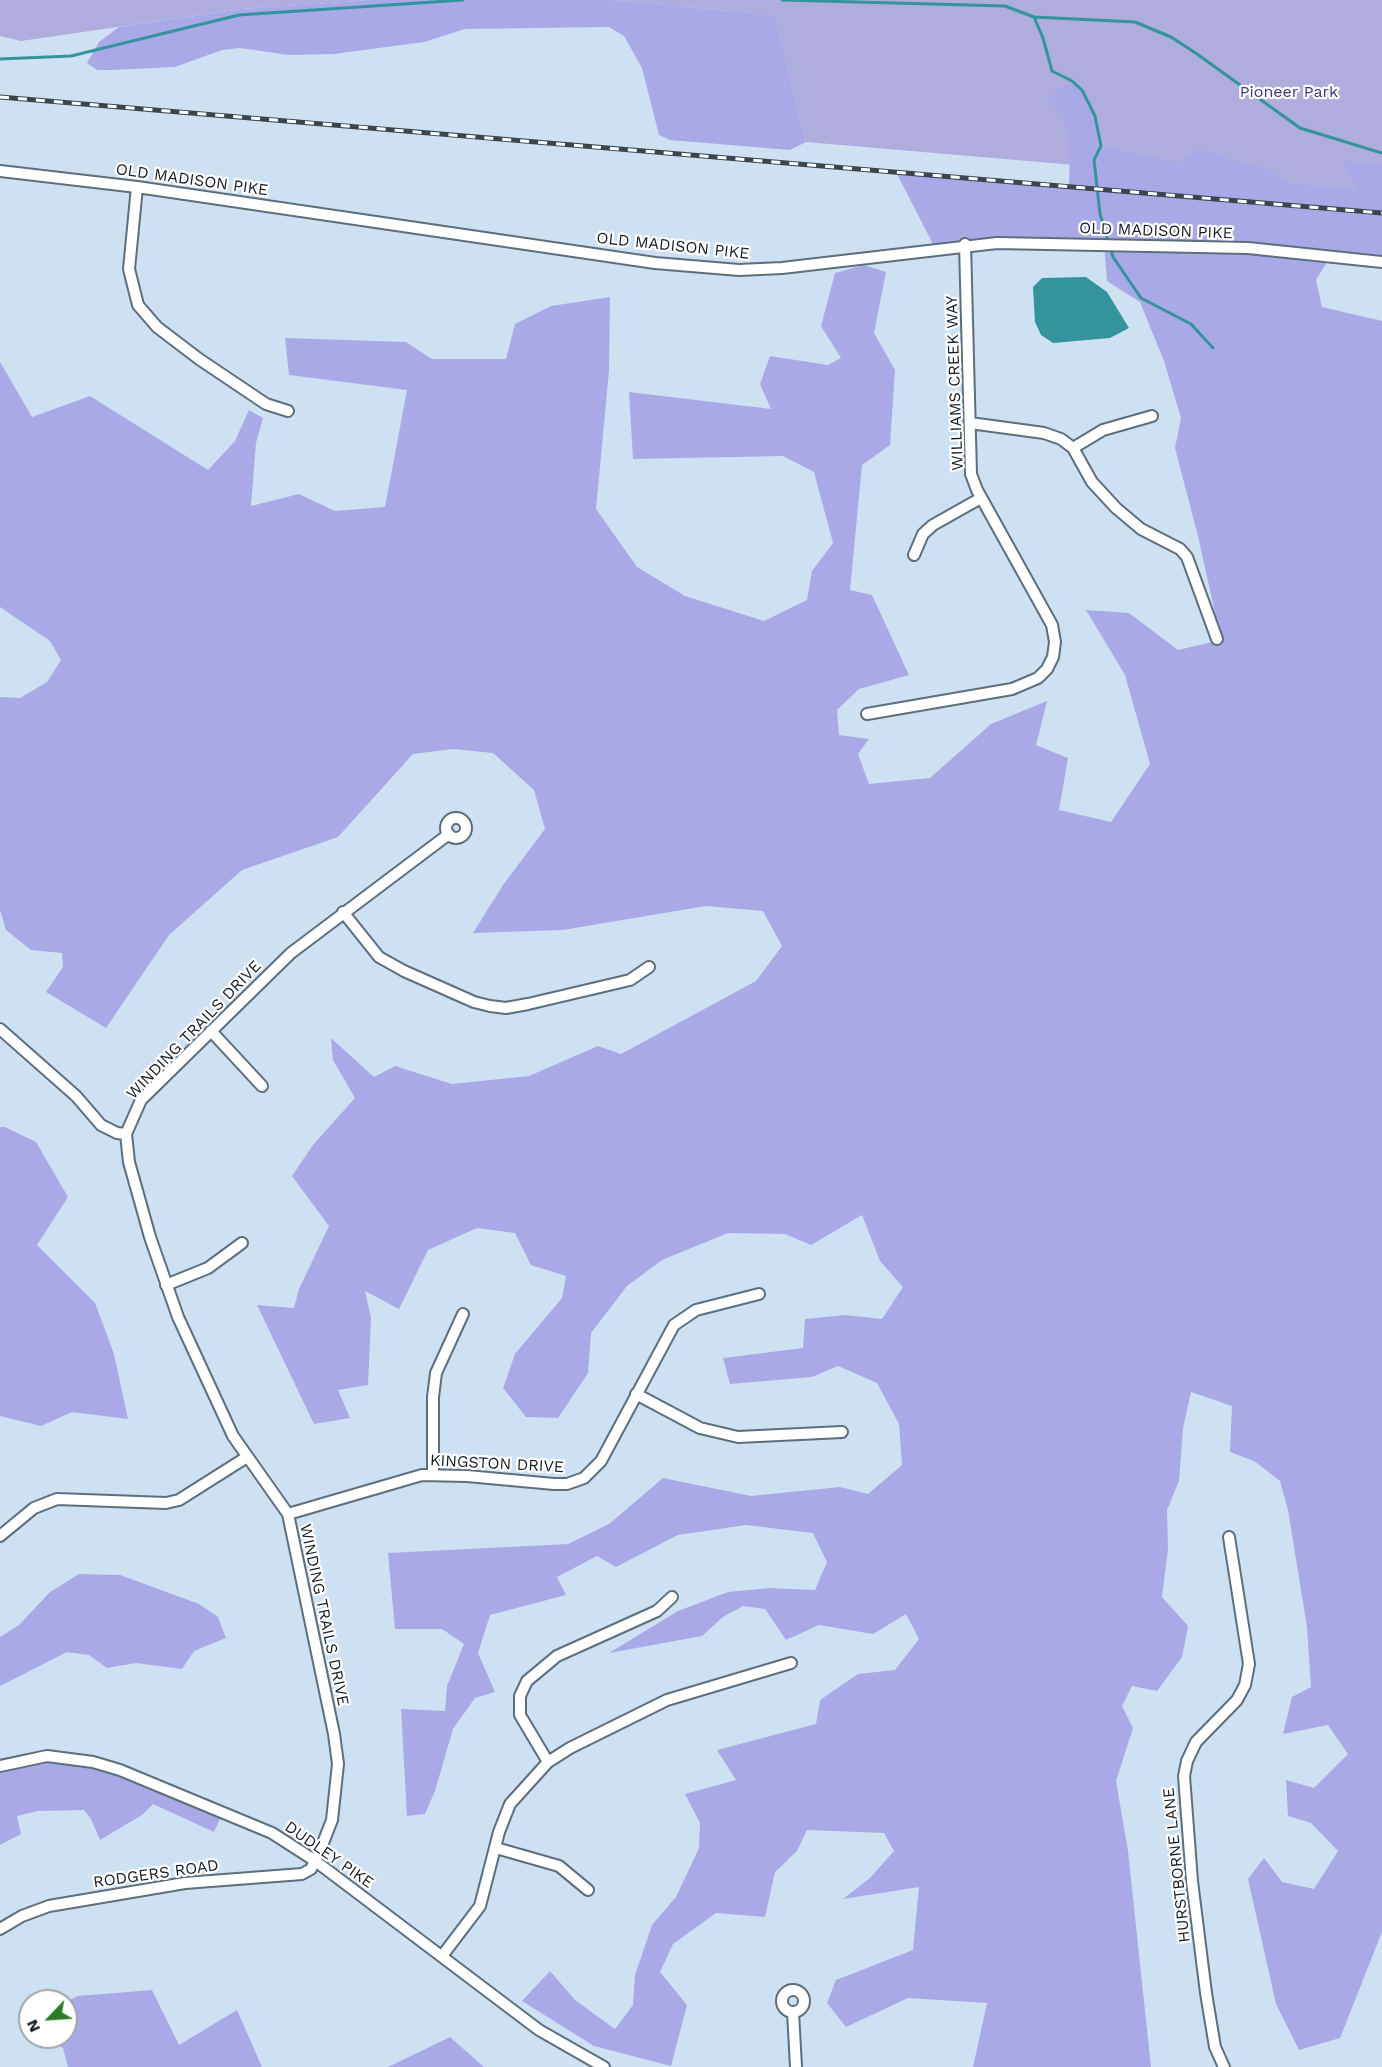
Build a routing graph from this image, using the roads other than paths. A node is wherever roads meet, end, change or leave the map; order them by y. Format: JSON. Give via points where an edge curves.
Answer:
{"nodes":[{"id":1,"x":0,"y":171,"type":"edge"},
{"id":2,"x":137,"y":187,"type":"junction"},
{"id":3,"x":965,"y":244,"type":"junction"},
{"id":4,"x":1382,"y":262,"type":"edge"},
{"id":5,"x":288,"y":411,"type":"dead end"},
{"id":6,"x":1152,"y":416,"type":"dead end"},
{"id":7,"x":970,"y":423,"type":"junction"},
{"id":8,"x":1073,"y":448,"type":"junction"},
{"id":9,"x":981,"y":498,"type":"junction"},
{"id":10,"x":914,"y":555,"type":"dead end"},
{"id":11,"x":1217,"y":639,"type":"dead end"},
{"id":12,"x":867,"y":714,"type":"dead end"},
{"id":13,"x":449,"y":834,"type":"dead end"},
{"id":14,"x":343,"y":912,"type":"junction"},
{"id":15,"x":649,"y":967,"type":"dead end"},
{"id":16,"x":0,"y":1029,"type":"edge"},
{"id":17,"x":211,"y":1031,"type":"junction"},
{"id":18,"x":262,"y":1086,"type":"dead end"},
{"id":19,"x":126,"y":1134,"type":"junction"},
{"id":20,"x":242,"y":1243,"type":"dead end"},
{"id":21,"x":166,"y":1285,"type":"junction"},
{"id":22,"x":759,"y":1294,"type":"dead end"},
{"id":23,"x":463,"y":1314,"type":"dead end"},
{"id":24,"x":636,"y":1394,"type":"junction"},
{"id":25,"x":842,"y":1432,"type":"dead end"},
{"id":26,"x":247,"y":1457,"type":"junction"},
{"id":27,"x":433,"y":1474,"type":"junction"},
{"id":28,"x":288,"y":1514,"type":"junction"},
{"id":29,"x":0,"y":1536,"type":"edge"},
{"id":30,"x":1229,"y":1537,"type":"dead end"},
{"id":31,"x":672,"y":1598,"type":"dead end"},
{"id":32,"x":792,"y":1663,"type":"dead end"},
{"id":33,"x":548,"y":1762,"type":"junction"},
{"id":34,"x":0,"y":1766,"type":"edge"},
{"id":35,"x":496,"y":1848,"type":"junction"},
{"id":36,"x":314,"y":1860,"type":"junction"},
{"id":37,"x":588,"y":1890,"type":"dead end"},
{"id":38,"x":0,"y":1929,"type":"edge"},
{"id":39,"x":442,"y":1956,"type":"junction"},
{"id":40,"x":793,"y":2012,"type":"dead end"},
{"id":41,"x":604,"y":2067,"type":"edge"},
{"id":42,"x":796,"y":2067,"type":"edge"},
{"id":43,"x":1224,"y":2067,"type":"edge"}],
"edges":[{"from":1,"to":2,"type":"street","name":"OLD MADISON PIKE"},
{"from":2,"to":3,"type":"street","name":"OLD MADISON PIKE","via":[[655,263],[732,270],[782,268]]},
{"from":2,"to":5,"type":"street","via":[[129,269],[138,305],[158,327],[199,359],[266,404]]},
{"from":3,"to":4,"type":"street","name":"OLD MADISON PIKE","via":[[1248,248]]},
{"from":3,"to":7,"type":"street","name":"WILLIAMS CREEK WAY"},
{"from":6,"to":8,"type":"street","via":[[1103,430]]},
{"from":7,"to":8,"type":"street","via":[[1044,433],[1061,438]]},
{"from":7,"to":9,"type":"street","name":"WILLIAMS CREEK WAY","via":[[971,474]]},
{"from":8,"to":11,"type":"street","via":[[1092,482],[1116,508],[1141,529],[1180,549],[1187,557]]},
{"from":9,"to":10,"type":"street","via":[[933,525],[923,534]]},
{"from":9,"to":12,"type":"street","name":"WILLIAMS CREEK WAY","via":[[1052,625],[1055,642],[1047,669],[1038,678],[1012,689]]},
{"from":13,"to":14,"type":"street","name":"WINDING TRAILS DRIVE"},
{"from":14,"to":15,"type":"street","via":[[379,957],[404,972],[490,1006],[528,1004],[630,980]]},
{"from":14,"to":17,"type":"street","name":"WINDING TRAILS DRIVE","via":[[291,953]]},
{"from":16,"to":19,"type":"street","via":[[76,1096],[101,1125]]},
{"from":17,"to":18,"type":"street"},
{"from":17,"to":19,"type":"street","name":"WINDING TRAILS DRIVE","via":[[141,1100]]},
{"from":19,"to":21,"type":"street","name":"WINDING TRAILS DRIVE","via":[[129,1162]]},
{"from":20,"to":21,"type":"street","via":[[208,1268]]},
{"from":21,"to":26,"type":"street","name":"WINDING TRAILS DRIVE","via":[[218,1408]]},
{"from":22,"to":24,"type":"street","name":"KINGSTON DRIVE","via":[[701,1308],[681,1319],[668,1333]]},
{"from":23,"to":27,"type":"street","via":[[436,1373]]},
{"from":24,"to":25,"type":"street","via":[[700,1428],[721,1434],[738,1437]]},
{"from":24,"to":27,"type":"street","name":"KINGSTON DRIVE","via":[[601,1461],[584,1478],[554,1484]]},
{"from":26,"to":28,"type":"street","name":"WINDING TRAILS DRIVE"},
{"from":26,"to":29,"type":"street","via":[[179,1500],[166,1503],[57,1499],[34,1508]]},
{"from":27,"to":28,"type":"street","name":"KINGSTON DRIVE","via":[[388,1483]]},
{"from":28,"to":36,"type":"street","name":"WINDING TRAILS DRIVE","via":[[338,1764],[332,1820]]},
{"from":30,"to":43,"type":"street","name":"HURSTBORNE LANE","via":[[1247,1643],[1247,1676],[1237,1700],[1196,1742],[1186,1761],[1184,1776],[1206,1993],[1215,2047]]},
{"from":31,"to":33,"type":"street","via":[[657,1611],[557,1656],[527,1681],[520,1696],[519,1715]]},
{"from":32,"to":33,"type":"street","via":[[667,1700]]},
{"from":33,"to":35,"type":"street","via":[[510,1804]]},
{"from":34,"to":36,"type":"street","name":"DUDLEY PIKE","via":[[33,1757],[68,1757],[120,1770],[272,1833]]},
{"from":35,"to":37,"type":"street","via":[[560,1866]]},
{"from":35,"to":39,"type":"street","via":[[480,1906]]},
{"from":36,"to":38,"type":"street","name":"RODGERS ROAD","via":[[311,1869],[302,1874],[185,1883],[50,1906]]},
{"from":36,"to":39,"type":"street","name":"DUDLEY PIKE"},
{"from":39,"to":41,"type":"street","name":"DUDLEY PIKE","via":[[539,2030]]},
{"from":40,"to":42,"type":"street"}]}
